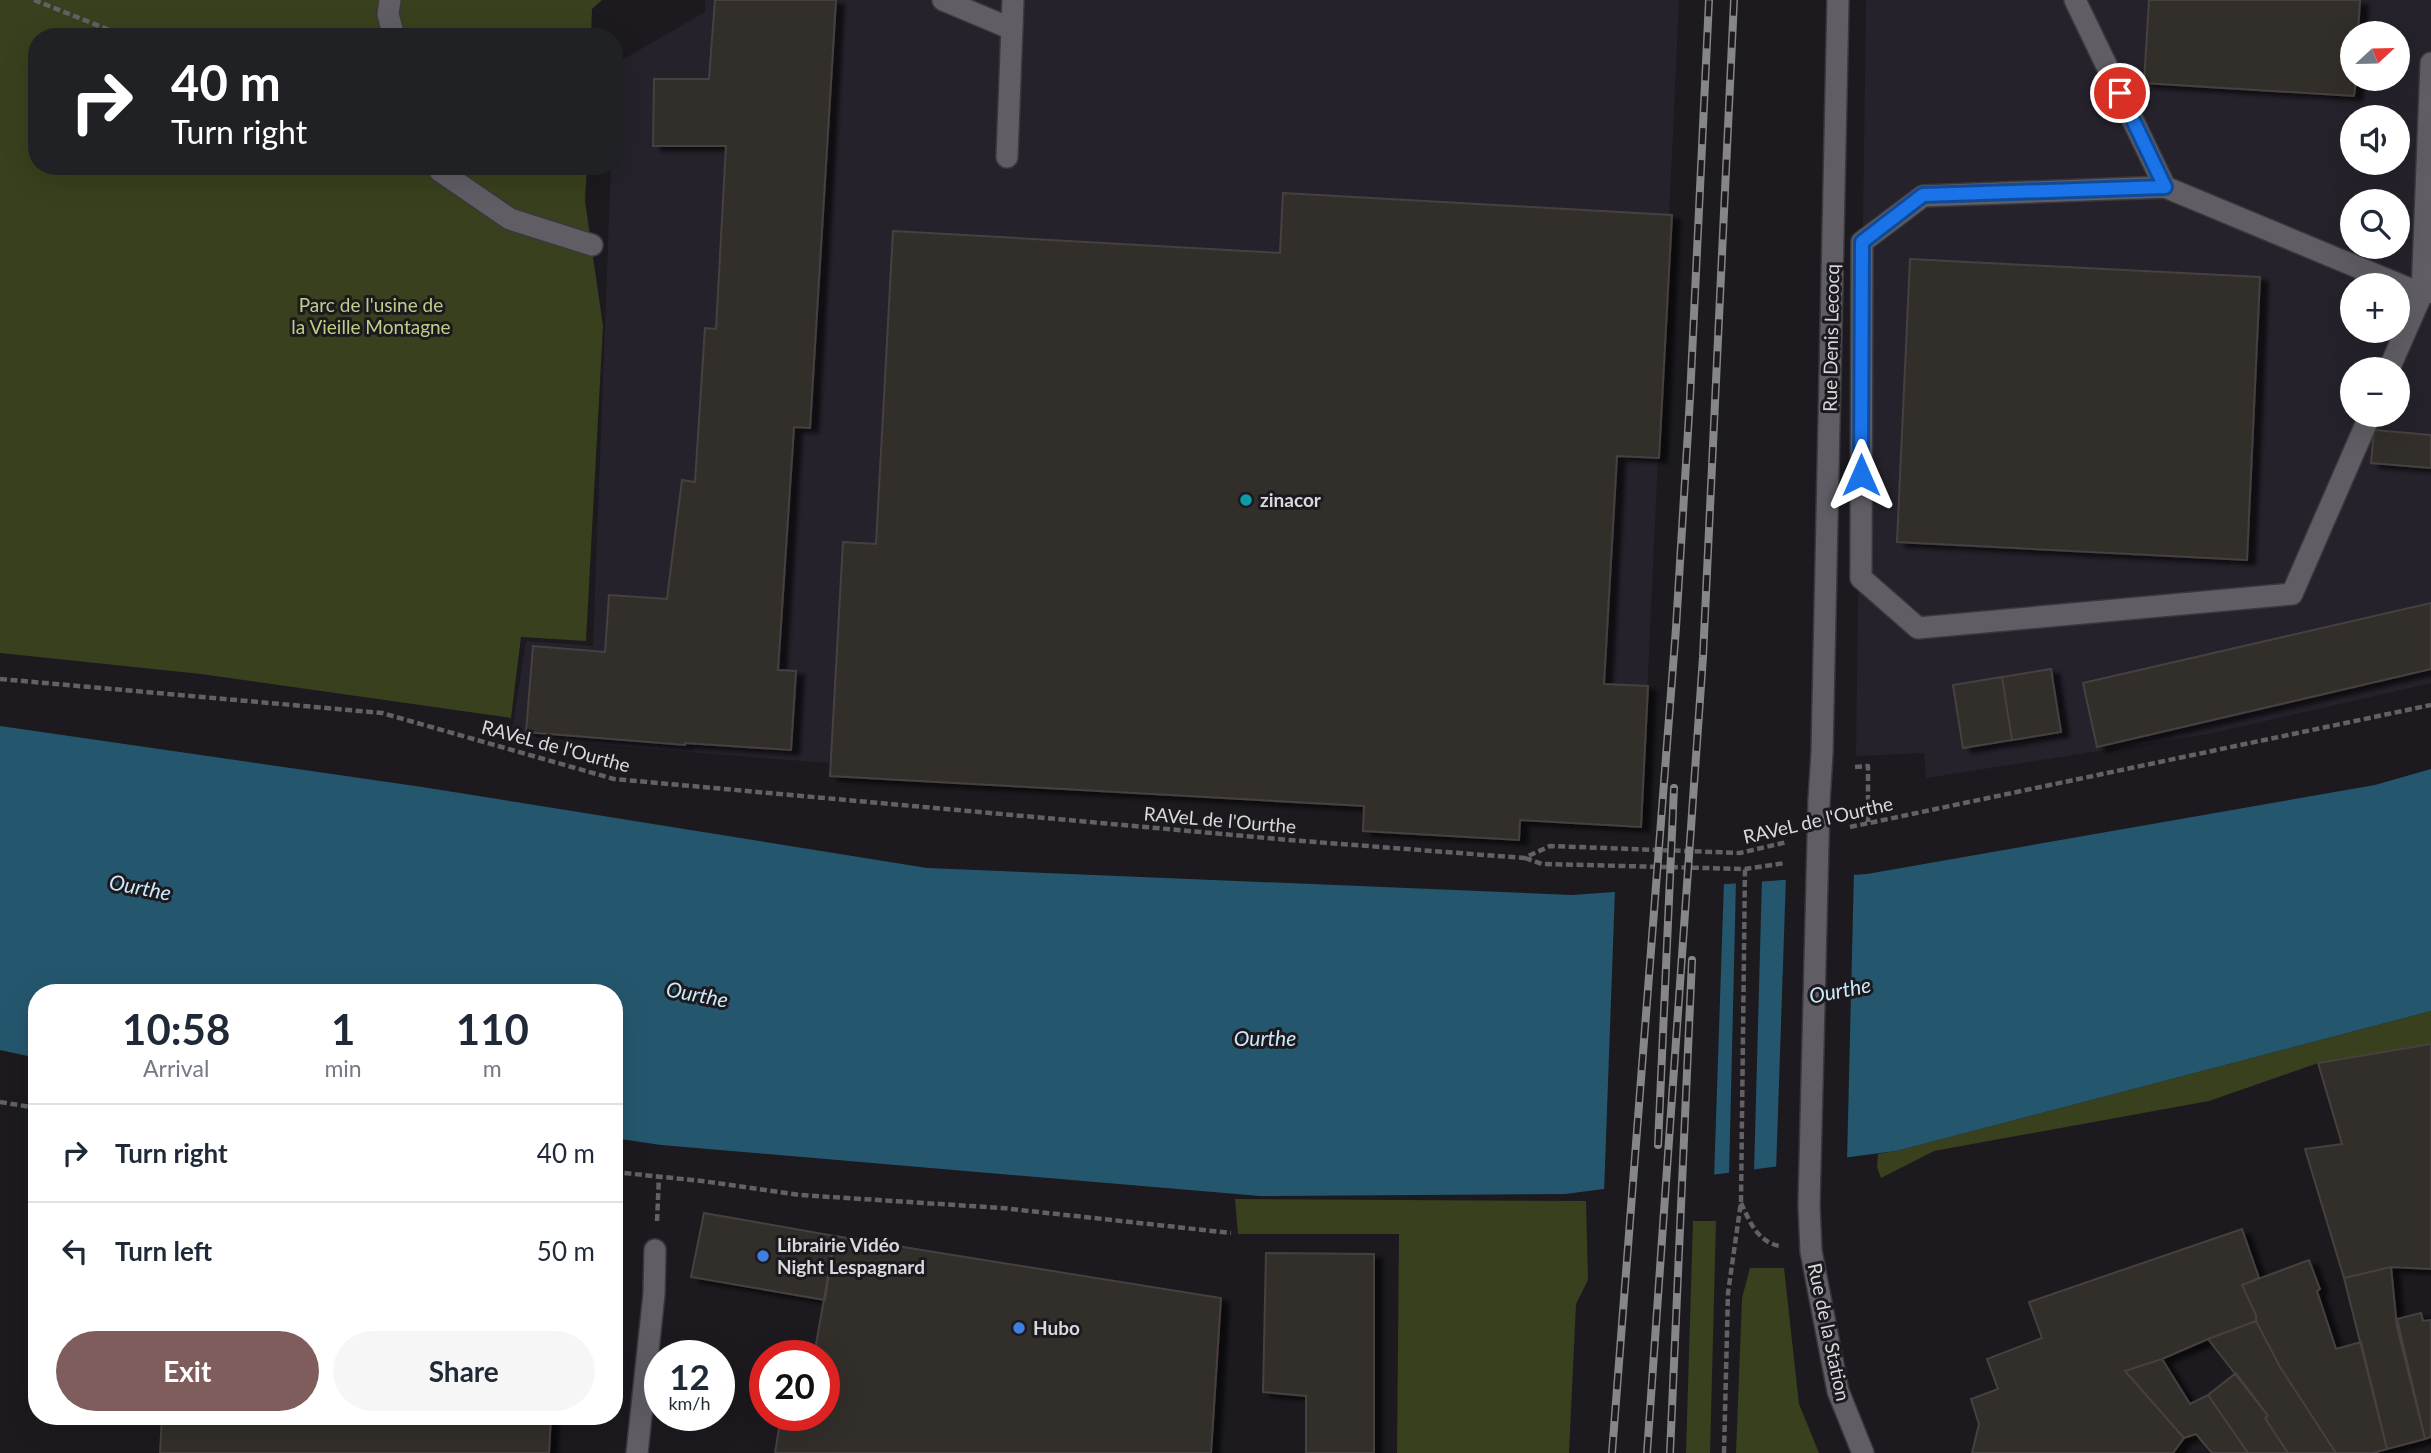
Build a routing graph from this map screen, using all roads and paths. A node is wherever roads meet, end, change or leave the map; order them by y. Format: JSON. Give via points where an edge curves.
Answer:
{"nodes":[{"id":1,"x":34,"y":0,"type":"edge"},
{"id":2,"x":390,"y":0,"type":"edge"},
{"id":3,"x":943,"y":0,"type":"edge"},
{"id":4,"x":1013,"y":0,"type":"edge"},
{"id":5,"x":1838,"y":0,"type":"edge"},
{"id":6,"x":2076,"y":0,"type":"edge"},
{"id":7,"x":104,"y":28,"type":"edge"},
{"id":8,"x":392,"y":28,"type":"edge"},
{"id":9,"x":1012,"y":29,"type":"junction"},
{"id":10,"x":2431,"y":64,"type":"edge"},
{"id":11,"x":1007,"y":157,"type":"dead end"},
{"id":12,"x":446,"y":175,"type":"edge"},
{"id":13,"x":2165,"y":187,"type":"junction"},
{"id":14,"x":592,"y":245,"type":"dead end"},
{"id":15,"x":2426,"y":293,"type":"edge"},
{"id":16,"x":2395,"y":357,"type":"edge"},
{"id":17,"x":2365,"y":427,"type":"edge"},
{"id":18,"x":0,"y":679,"type":"edge"},
{"id":19,"x":2431,"y":705,"type":"edge"},
{"id":20,"x":1855,"y":778,"type":"dead end"},
{"id":21,"x":1819,"y":801,"type":"joint"},
{"id":22,"x":1868,"y":822,"type":"junction"},
{"id":23,"x":1841,"y":829,"type":"dead end"},
{"id":24,"x":1800,"y":839,"type":"dead end"},
{"id":25,"x":1524,"y":858,"type":"junction"},
{"id":26,"x":1787,"y":862,"type":"dead end"},
{"id":27,"x":1745,"y":869,"type":"junction"},
{"id":28,"x":0,"y":1102,"type":"edge"},
{"id":29,"x":28,"y":1107,"type":"edge"},
{"id":30,"x":623,"y":1173,"type":"edge"},
{"id":31,"x":659,"y":1176,"type":"junction"},
{"id":32,"x":1741,"y":1202,"type":"junction"},
{"id":33,"x":1231,"y":1233,"type":"dead end"},
{"id":34,"x":1781,"y":1247,"type":"dead end"},
{"id":35,"x":655,"y":1250,"type":"joint"},
{"id":36,"x":637,"y":1453,"type":"edge"},
{"id":37,"x":1724,"y":1453,"type":"edge"},
{"id":38,"x":1863,"y":1453,"type":"edge"}],
"edges":[{"from":1,"to":7,"type":"path"},
{"from":2,"to":8,"type":"street"},
{"from":3,"to":9,"type":"street"},
{"from":4,"to":9,"type":"street"},
{"from":5,"to":21,"type":"street","name":"Rue Denis Lecocq"},
{"from":6,"to":13,"type":"street"},
{"from":9,"to":11,"type":"street"},
{"from":10,"to":15,"type":"street"},
{"from":12,"to":14,"type":"street","via":[[510,219]]},
{"from":13,"to":15,"type":"street"},
{"from":13,"to":17,"type":"street","via":[[1923,195],[1862,242],[1861,578],[1918,628],[2292,594]]},
{"from":15,"to":16,"type":"street"},
{"from":18,"to":25,"type":"path","name":"RAVeL de l'Ourthe","via":[[382,713],[614,779]]},
{"from":19,"to":22,"type":"path","name":"RAVeL de l'Ourthe"},
{"from":20,"to":22,"type":"path","via":[[1855,766],[1868,766]]},
{"from":21,"to":38,"type":"street","name":"Rue de la Station","bridge":true,"via":[[1811,1251],[1838,1391]]},
{"from":22,"to":23,"type":"path","name":"RAVeL de l'Ourthe"},
{"from":24,"to":25,"type":"path","name":"RAVeL de l'Ourthe","via":[[1740,853],[1550,846]]},
{"from":25,"to":27,"type":"path","via":[[1542,864]]},
{"from":26,"to":27,"type":"path"},
{"from":27,"to":32,"type":"path"},
{"from":28,"to":29,"type":"path"},
{"from":30,"to":31,"type":"path"},
{"from":31,"to":33,"type":"path","via":[[800,1195],[1002,1208]]},
{"from":31,"to":35,"type":"path"},
{"from":32,"to":34,"type":"path","via":[[1753,1229],[1769,1244]]},
{"from":32,"to":37,"type":"path","via":[[1728,1293]]},
{"from":35,"to":36,"type":"street"}]}
